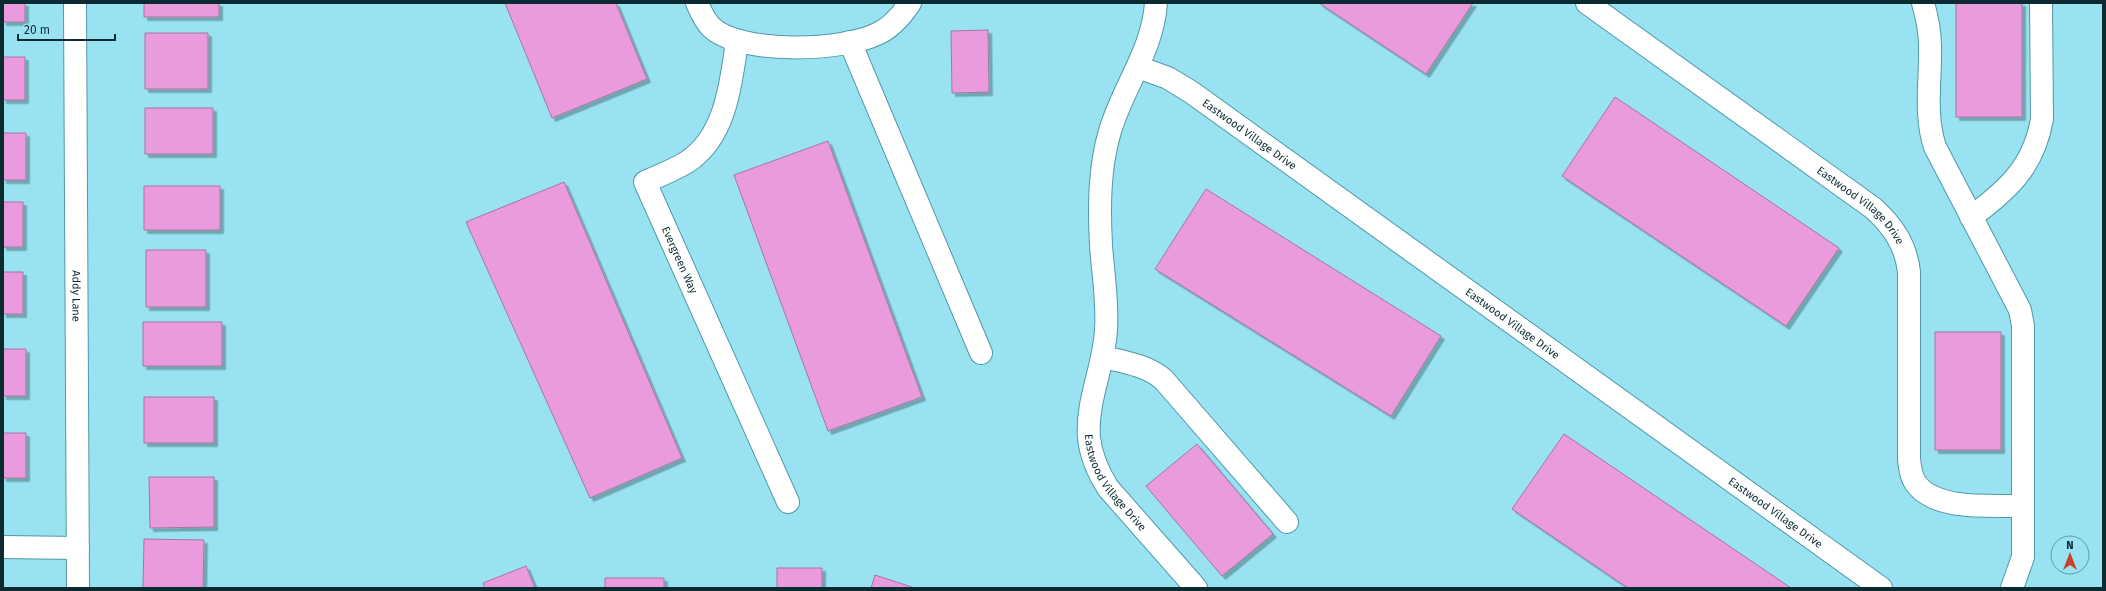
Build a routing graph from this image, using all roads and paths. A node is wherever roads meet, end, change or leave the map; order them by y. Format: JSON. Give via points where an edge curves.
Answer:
{"nodes":[{"id":1,"x":75,"y":3,"type":"edge"},
{"id":2,"x":697,"y":3,"type":"edge"},
{"id":3,"x":910,"y":3,"type":"edge"},
{"id":4,"x":1156,"y":3,"type":"edge"},
{"id":5,"x":1587,"y":3,"type":"edge"},
{"id":6,"x":1923,"y":3,"type":"edge"},
{"id":7,"x":2041,"y":3,"type":"edge"},
{"id":8,"x":737,"y":41,"type":"junction"},
{"id":9,"x":850,"y":42,"type":"junction"},
{"id":10,"x":1138,"y":67,"type":"junction"},
{"id":11,"x":1971,"y":217,"type":"junction"},
{"id":12,"x":981,"y":353,"type":"dead end"},
{"id":13,"x":1103,"y":357,"type":"junction"},
{"id":14,"x":788,"y":502,"type":"dead end"},
{"id":15,"x":2022,"y":506,"type":"junction"},
{"id":16,"x":1287,"y":522,"type":"dead end"},
{"id":17,"x":3,"y":547,"type":"edge"},
{"id":18,"x":78,"y":548,"type":"junction"},
{"id":19,"x":78,"y":588,"type":"edge"},
{"id":20,"x":1196,"y":588,"type":"edge"},
{"id":21,"x":1881,"y":588,"type":"edge"},
{"id":22,"x":2012,"y":588,"type":"edge"}],
"edges":[{"from":1,"to":18,"type":"street","name":"Addy Lane"},
{"from":2,"to":8,"type":"street","via":[[711,27]]},
{"from":3,"to":9,"type":"street","via":[[902,15],[878,34]]},
{"from":4,"to":10,"type":"street","name":"Eastwood Village Drive"},
{"from":5,"to":15,"type":"street","name":"Eastwood Village Drive","via":[[1873,208],[1886,220],[1903,245],[1910,272],[1909,459],[1916,485],[1936,500],[1950,503]]},
{"from":6,"to":11,"type":"street","via":[[1928,21],[1930,46],[1930,132],[1935,147]]},
{"from":7,"to":11,"type":"street","via":[[2042,119],[2039,137],[2022,171],[2007,188]]},
{"from":8,"to":9,"type":"street","via":[[765,46],[813,47]]},
{"from":8,"to":14,"type":"street","name":"Evergreen Way","via":[[727,100],[711,138],[687,162],[645,182]]},
{"from":9,"to":12,"type":"street"},
{"from":10,"to":13,"type":"street","name":"Eastwood Village Drive","via":[[1119,107],[1104,155],[1099,207],[1106,306]]},
{"from":10,"to":21,"type":"street","name":"Eastwood Village Drive","via":[[1168,78],[1190,92]]},
{"from":11,"to":15,"type":"street","via":[[2020,310],[2023,326]]},
{"from":13,"to":16,"type":"street","via":[[1143,367],[1163,379]]},
{"from":13,"to":20,"type":"street","name":"Eastwood Village Drive","via":[[1089,417],[1091,453],[1098,472],[1108,488]]},
{"from":15,"to":22,"type":"street","via":[[2023,557]]},
{"from":17,"to":18,"type":"street"},
{"from":18,"to":19,"type":"street","name":"Addy Lane"}]}
